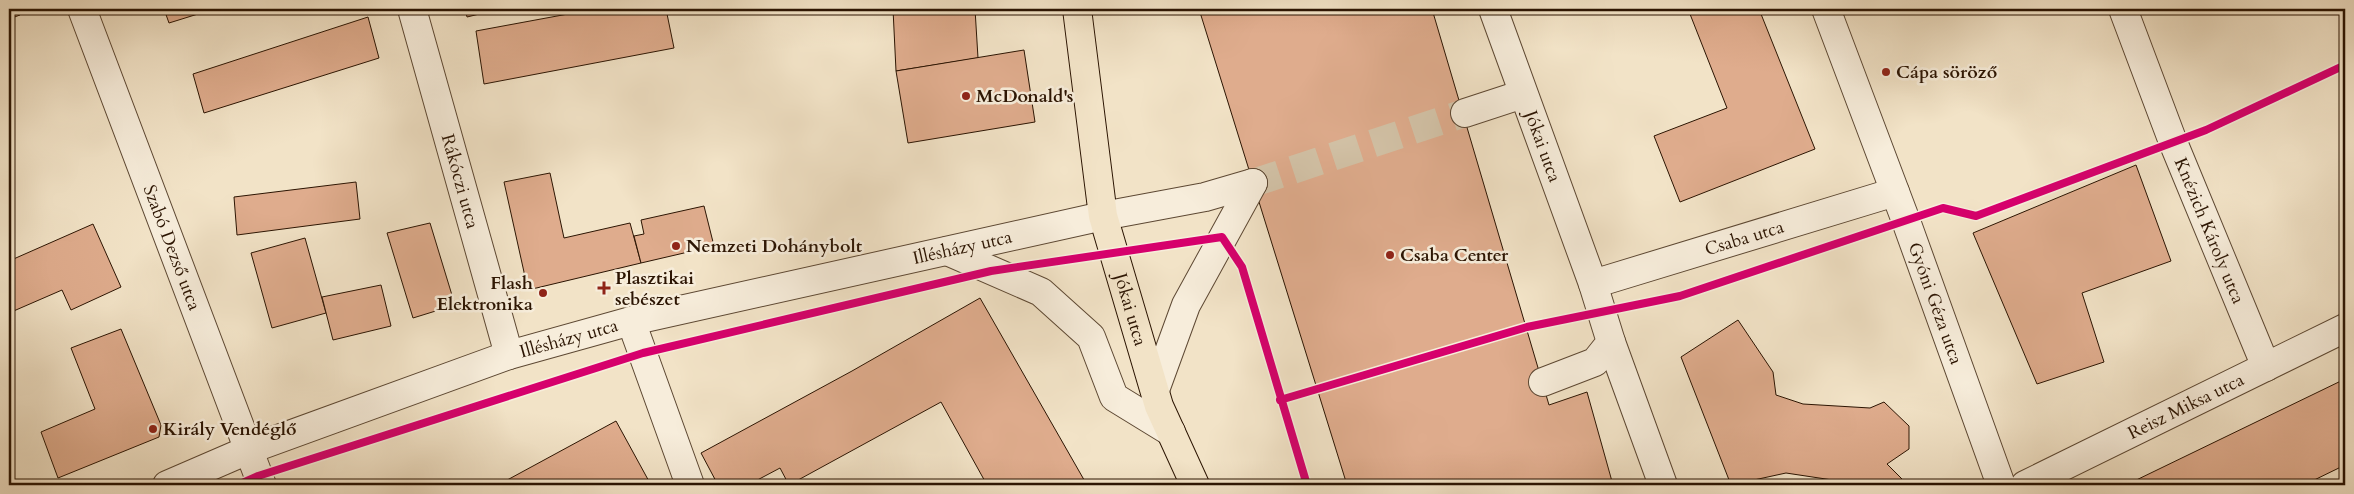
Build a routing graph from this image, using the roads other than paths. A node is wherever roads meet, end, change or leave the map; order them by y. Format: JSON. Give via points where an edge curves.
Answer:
{"nodes":[{"id":1,"x":82,"y":9,"type":"edge"},
{"id":2,"x":412,"y":9,"type":"edge"},
{"id":3,"x":1077,"y":9,"type":"edge"},
{"id":4,"x":1493,"y":9,"type":"edge"},
{"id":5,"x":1826,"y":9,"type":"edge"},
{"id":6,"x":2123,"y":9,"type":"edge"},
{"id":7,"x":1523,"y":94,"type":"junction"},
{"id":8,"x":1465,"y":113,"type":"tunnel mouth"},
{"id":9,"x":1895,"y":192,"type":"junction"},
{"id":10,"x":1103,"y":216,"type":"junction"},
{"id":11,"x":947,"y":251,"type":"junction"},
{"id":12,"x":1592,"y":284,"type":"junction"},
{"id":13,"x":631,"y":321,"type":"junction"},
{"id":14,"x":2345,"y":328,"type":"edge"},
{"id":15,"x":1611,"y":342,"type":"junction"},
{"id":16,"x":509,"y":355,"type":"junction"},
{"id":17,"x":2266,"y":367,"type":"junction"},
{"id":18,"x":1543,"y":382,"type":"dead end"},
{"id":19,"x":1154,"y":390,"type":"junction"},
{"id":20,"x":1171,"y":432,"type":"junction"},
{"id":21,"x":248,"y":450,"type":"junction"},
{"id":22,"x":167,"y":485,"type":"edge"},
{"id":23,"x":262,"y":485,"type":"edge"},
{"id":24,"x":690,"y":485,"type":"edge"},
{"id":25,"x":1195,"y":485,"type":"edge"},
{"id":26,"x":1663,"y":485,"type":"edge"},
{"id":27,"x":2001,"y":485,"type":"edge"},
{"id":28,"x":2025,"y":485,"type":"edge"}],
"edges":[{"from":1,"to":21,"type":"street","name":"Szabó Dezső utca"},
{"from":2,"to":16,"type":"street","name":"Rákóczi utca"},
{"from":3,"to":10,"type":"main road","name":"Jókai utca"},
{"from":4,"to":7,"type":"street","name":"Jókai utca"},
{"from":5,"to":9,"type":"street","name":"Gyóni Géza utca"},
{"from":6,"to":17,"type":"street","name":"Knézich Károly utca","via":[[2173,142]]},
{"from":7,"to":8,"type":"street"},
{"from":7,"to":12,"type":"street","name":"Jókai utca"},
{"from":9,"to":12,"type":"street","name":"Csaba utca"},
{"from":9,"to":27,"type":"street","name":"Gyóni Géza utca"},
{"from":10,"to":11,"type":"street","name":"Illésházy utca"},
{"from":10,"to":19,"type":"main road","name":"Jókai utca"},
{"from":10,"to":19,"type":"street","name":"Illésházy utca","via":[[1205,197],[1253,183],[1186,305]]},
{"from":11,"to":13,"type":"street","name":"Illésházy utca"},
{"from":11,"to":20,"type":"street","via":[[1041,292],[1091,337],[1114,397]]},
{"from":12,"to":15,"type":"street","name":"Jókai utca"},
{"from":13,"to":16,"type":"street","name":"Illésházy utca"},
{"from":13,"to":24,"type":"street"},
{"from":14,"to":17,"type":"street","name":"Reisz Miksa utca"},
{"from":15,"to":18,"type":"street","via":[[1595,362]]},
{"from":15,"to":26,"type":"street","name":"Jókai utca"},
{"from":16,"to":21,"type":"street","name":"Illésházy utca"},
{"from":17,"to":28,"type":"street","name":"Reisz Miksa utca"},
{"from":19,"to":20,"type":"main road","name":"Jókai utca"},
{"from":20,"to":25,"type":"main road","name":"Jókai utca"},
{"from":21,"to":22,"type":"street","name":"Illésházy utca"},
{"from":21,"to":23,"type":"street","name":"Szabó Dezső utca"}]}
